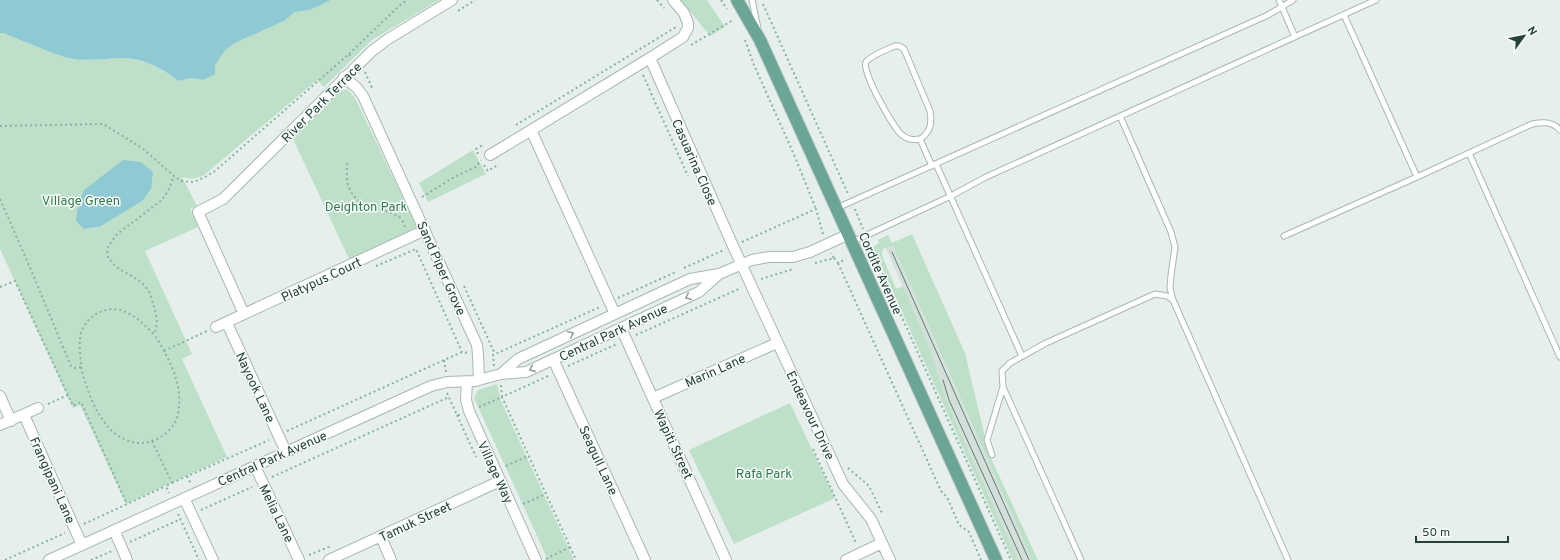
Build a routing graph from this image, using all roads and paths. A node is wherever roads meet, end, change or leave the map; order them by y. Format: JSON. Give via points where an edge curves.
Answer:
{"nodes":[{"id":1,"x":407,"y":0,"type":"edge"},
{"id":2,"x":452,"y":0,"type":"edge"},
{"id":3,"x":475,"y":0,"type":"edge"},
{"id":4,"x":673,"y":0,"type":"edge"},
{"id":5,"x":720,"y":0,"type":"edge"},
{"id":6,"x":737,"y":0,"type":"edge"},
{"id":7,"x":752,"y":0,"type":"edge"},
{"id":8,"x":761,"y":0,"type":"edge"},
{"id":9,"x":1279,"y":0,"type":"edge"},
{"id":10,"x":1293,"y":0,"type":"edge"},
{"id":11,"x":1376,"y":0,"type":"edge"},
{"id":12,"x":1281,"y":7,"type":"junction"},
{"id":13,"x":455,"y":12,"type":"dead end"},
{"id":14,"x":1344,"y":15,"type":"junction"},
{"id":15,"x":733,"y":20,"type":"junction"},
{"id":16,"x":736,"y":25,"type":"dead end"},
{"id":17,"x":742,"y":36,"type":"dead end"},
{"id":18,"x":1295,"y":37,"type":"junction"},
{"id":19,"x":760,"y":40,"type":"junction"},
{"id":20,"x":687,"y":48,"type":"dead end"},
{"id":21,"x":349,"y":54,"type":"dead end"},
{"id":22,"x":652,"y":63,"type":"junction"},
{"id":23,"x":370,"y":68,"type":"dead end"},
{"id":24,"x":642,"y":75,"type":"dead end"},
{"id":25,"x":344,"y":77,"type":"junction"},
{"id":26,"x":353,"y":85,"type":"junction"},
{"id":27,"x":299,"y":98,"type":"dead end"},
{"id":28,"x":1120,"y":116,"type":"junction"},
{"id":29,"x":0,"y":126,"type":"edge"},
{"id":30,"x":531,"y":130,"type":"junction"},
{"id":31,"x":1560,"y":130,"type":"edge"},
{"id":32,"x":920,"y":139,"type":"junction"},
{"id":33,"x":1468,"y":153,"type":"junction"},
{"id":34,"x":485,"y":157,"type":"joint"},
{"id":35,"x":346,"y":163,"type":"dead end"},
{"id":36,"x":934,"y":165,"type":"junction"},
{"id":37,"x":174,"y":176,"type":"junction"},
{"id":38,"x":1417,"y":177,"type":"junction"},
{"id":39,"x":951,"y":196,"type":"junction"},
{"id":40,"x":422,"y":197,"type":"dead end"},
{"id":41,"x":0,"y":199,"type":"edge"},
{"id":42,"x":852,"y":202,"type":"junction"},
{"id":43,"x":816,"y":208,"type":"dead end"},
{"id":44,"x":837,"y":208,"type":"junction"},
{"id":45,"x":406,"y":227,"type":"dead end"},
{"id":46,"x":425,"y":230,"type":"junction"},
{"id":47,"x":866,"y":235,"type":"junction"},
{"id":48,"x":1284,"y":236,"type":"dead end"},
{"id":49,"x":850,"y":238,"type":"junction"},
{"id":50,"x":870,"y":246,"type":"junction"},
{"id":51,"x":857,"y":253,"type":"junction"},
{"id":52,"x":834,"y":258,"type":"dead end"},
{"id":53,"x":838,"y":263,"type":"junction"},
{"id":54,"x":742,"y":264,"type":"junction"},
{"id":55,"x":373,"y":268,"type":"dead end"},
{"id":56,"x":720,"y":274,"type":"junction"},
{"id":57,"x":760,"y":279,"type":"dead end"},
{"id":58,"x":764,"y":286,"type":"dead end"},
{"id":59,"x":0,"y":288,"type":"edge"},
{"id":60,"x":1173,"y":300,"type":"junction"},
{"id":61,"x":244,"y":314,"type":"junction"},
{"id":62,"x":615,"y":314,"type":"junction"},
{"id":63,"x":227,"y":323,"type":"junction"},
{"id":64,"x":214,"y":328,"type":"joint"},
{"id":65,"x":621,"y":328,"type":"junction"},
{"id":66,"x":154,"y":334,"type":"junction"},
{"id":67,"x":777,"y":343,"type":"junction"},
{"id":68,"x":164,"y":351,"type":"junction"},
{"id":69,"x":462,"y":352,"type":"junction"},
{"id":70,"x":478,"y":355,"type":"junction"},
{"id":71,"x":1022,"y":356,"type":"junction"},
{"id":72,"x":1560,"y":356,"type":"edge"},
{"id":73,"x":553,"y":360,"type":"junction"},
{"id":74,"x":81,"y":367,"type":"junction"},
{"id":75,"x":501,"y":374,"type":"junction"},
{"id":76,"x":479,"y":380,"type":"junction"},
{"id":77,"x":467,"y":382,"type":"junction"},
{"id":78,"x":1003,"y":387,"type":"junction"},
{"id":79,"x":68,"y":395,"type":"junction"},
{"id":80,"x":0,"y":396,"type":"edge"},
{"id":81,"x":502,"y":397,"type":"dead end"},
{"id":82,"x":652,"y":398,"type":"junction"},
{"id":83,"x":38,"y":408,"type":"joint"},
{"id":84,"x":24,"y":415,"type":"junction"},
{"id":85,"x":11,"y":421,"type":"junction"},
{"id":86,"x":0,"y":425,"type":"edge"},
{"id":87,"x":278,"y":435,"type":"junction"},
{"id":88,"x":152,"y":441,"type":"junction"},
{"id":89,"x":286,"y":452,"type":"junction"},
{"id":90,"x":992,"y":455,"type":"dead end"},
{"id":91,"x":254,"y":466,"type":"junction"},
{"id":92,"x":846,"y":466,"type":"dead end"},
{"id":93,"x":500,"y":481,"type":"junction"},
{"id":94,"x":172,"y":484,"type":"junction"},
{"id":95,"x":546,"y":494,"type":"junction"},
{"id":96,"x":184,"y":498,"type":"junction"},
{"id":97,"x":173,"y":503,"type":"junction"},
{"id":98,"x":127,"y":504,"type":"dead end"},
{"id":99,"x":513,"y":509,"type":"junction"},
{"id":100,"x":884,"y":519,"type":"dead end"},
{"id":101,"x":114,"y":530,"type":"junction"},
{"id":102,"x":381,"y":537,"type":"junction"},
{"id":103,"x":882,"y":543,"type":"junction"},
{"id":104,"x":82,"y":545,"type":"junction"},
{"id":105,"x":570,"y":547,"type":"junction"},
{"id":106,"x":49,"y":560,"type":"edge"},
{"id":107,"x":127,"y":560,"type":"edge"},
{"id":108,"x":199,"y":560,"type":"edge"},
{"id":109,"x":213,"y":560,"type":"edge"},
{"id":110,"x":299,"y":560,"type":"edge"},
{"id":111,"x":329,"y":560,"type":"edge"},
{"id":112,"x":391,"y":560,"type":"edge"},
{"id":113,"x":536,"y":560,"type":"edge"},
{"id":114,"x":543,"y":560,"type":"edge"},
{"id":115,"x":576,"y":560,"type":"edge"},
{"id":116,"x":645,"y":560,"type":"edge"},
{"id":117,"x":726,"y":560,"type":"edge"},
{"id":118,"x":846,"y":560,"type":"edge"},
{"id":119,"x":890,"y":560,"type":"edge"},
{"id":120,"x":981,"y":560,"type":"edge"},
{"id":121,"x":996,"y":560,"type":"edge"},
{"id":122,"x":1011,"y":560,"type":"edge"},
{"id":123,"x":1081,"y":560,"type":"edge"},
{"id":124,"x":1288,"y":560,"type":"edge"}],
"edges":[{"from":1,"to":21,"type":"path"},
{"from":2,"to":25,"type":"street","name":"River Park Terrace","via":[[388,39]]},
{"from":3,"to":13,"type":"path"},
{"from":4,"to":22,"type":"street","via":[[684,12],[688,28],[683,37]]},
{"from":5,"to":15,"type":"path"},
{"from":6,"to":19,"type":"main road","name":"Cordite Avenue"},
{"from":7,"to":19,"type":"lane"},
{"from":8,"to":42,"type":"path"},
{"from":9,"to":12,"type":"lane"},
{"from":10,"to":12,"type":"lane"},
{"from":11,"to":14,"type":"lane"},
{"from":12,"to":18,"type":"lane"},
{"from":12,"to":36,"type":"lane"},
{"from":14,"to":18,"type":"lane"},
{"from":14,"to":38,"type":"lane"},
{"from":15,"to":16,"type":"path"},
{"from":15,"to":20,"type":"path"},
{"from":17,"to":43,"type":"path"},
{"from":18,"to":28,"type":"lane"},
{"from":19,"to":44,"type":"main road","name":"Cordite Avenue"},
{"from":22,"to":24,"type":"path"},
{"from":22,"to":30,"type":"street"},
{"from":22,"to":54,"type":"street","name":"Casuarina Close"},
{"from":23,"to":26,"type":"path"},
{"from":25,"to":26,"type":"street","name":"Sand Piper Grove"},
{"from":25,"to":61,"type":"street","name":"River Park Terrace","via":[[223,199],[198,212]]},
{"from":26,"to":46,"type":"street","name":"Sand Piper Grove","via":[[363,96]]},
{"from":27,"to":37,"type":"path","via":[[215,172],[194,182],[181,181]]},
{"from":28,"to":39,"type":"lane","via":[[986,177]]},
{"from":28,"to":60,"type":"lane","via":[[1171,232],[1175,247],[1170,288]]},
{"from":29,"to":37,"type":"path","via":[[103,124],[144,150]]},
{"from":30,"to":34,"type":"street"},
{"from":30,"to":62,"type":"street"},
{"from":31,"to":33,"type":"lane","via":[[1549,123],[1532,124]]},
{"from":32,"to":32,"type":"lane","via":[[907,139],[901,135],[880,101],[866,70],[866,62],[870,58],[895,46],[904,50],[930,111],[930,127]]},
{"from":32,"to":36,"type":"lane"},
{"from":33,"to":38,"type":"lane"},
{"from":33,"to":72,"type":"lane"},
{"from":34,"to":40,"type":"path","via":[[476,167]]},
{"from":35,"to":45,"type":"path","via":[[348,187],[358,199],[368,207],[400,217]]},
{"from":36,"to":39,"type":"lane"},
{"from":36,"to":42,"type":"lane"},
{"from":37,"to":66,"type":"path","via":[[162,200],[116,235],[108,247],[107,255],[115,267],[136,279],[152,298],[157,327]]},
{"from":38,"to":48,"type":"lane"},
{"from":39,"to":47,"type":"lane"},
{"from":39,"to":71,"type":"lane"},
{"from":41,"to":74,"type":"path","via":[[71,366]]},
{"from":42,"to":44,"type":"lane"},
{"from":42,"to":47,"type":"path"},
{"from":44,"to":49,"type":"main road","name":"Cordite Avenue"},
{"from":46,"to":61,"type":"street","name":"Platypus Court"},
{"from":46,"to":70,"type":"street","name":"Sand Piper Grove","via":[[476,345]]},
{"from":47,"to":49,"type":"lane"},
{"from":47,"to":50,"type":"path"},
{"from":49,"to":51,"type":"main road","name":"Cordite Avenue"},
{"from":49,"to":54,"type":"street","name":"Central Park Avenue","via":[[793,257],[769,257]]},
{"from":50,"to":51,"type":"path"},
{"from":50,"to":122,"type":"path"},
{"from":51,"to":53,"type":"path"},
{"from":51,"to":121,"type":"main road","name":"Cordite Avenue"},
{"from":52,"to":53,"type":"path"},
{"from":53,"to":120,"type":"path","via":[[941,491],[947,497],[959,526],[968,532]]},
{"from":54,"to":56,"type":"street","name":"Central Park Avenue"},
{"from":54,"to":67,"type":"street","name":"Endeavour Drive"},
{"from":55,"to":69,"type":"path","via":[[416,248]]},
{"from":56,"to":62,"type":"street","name":"Central Park Avenue","via":[[690,279]]},
{"from":56,"to":65,"type":"street","name":"Central Park Avenue","one_way":true,"via":[[699,292]]},
{"from":57,"to":58,"type":"path"},
{"from":59,"to":79,"type":"path","via":[[15,281]]},
{"from":60,"to":71,"type":"lane","via":[[1155,294]]},
{"from":60,"to":124,"type":"lane"},
{"from":61,"to":63,"type":"street","name":"Platypus Court"},
{"from":75,"to":62,"type":"street","name":"Central Park Avenue","one_way":true,"via":[[518,359]]},
{"from":63,"to":64,"type":"street","name":"Platypus Court"},
{"from":63,"to":87,"type":"street","name":"Nayook Lane"},
{"from":64,"to":68,"type":"path"},
{"from":65,"to":73,"type":"street","name":"Central Park Avenue"},
{"from":65,"to":82,"type":"street","name":"Wapiti Street"},
{"from":66,"to":68,"type":"path"},
{"from":66,"to":74,"type":"path","via":[[127,312],[106,309],[86,322],[81,334]]},
{"from":67,"to":82,"type":"street","name":"Marin Lane"},
{"from":67,"to":103,"type":"street","name":"Endeavour Drive","via":[[843,484],[871,519]]},
{"from":68,"to":88,"type":"path","via":[[177,382],[178,415],[172,428]]},
{"from":69,"to":70,"type":"path"},
{"from":69,"to":87,"type":"path"},
{"from":70,"to":76,"type":"street","name":"Sand Piper Grove"},
{"from":71,"to":78,"type":"lane","via":[[1002,371]]},
{"from":73,"to":75,"type":"street","name":"Central Park Avenue","one_way":true,"via":[[526,372]]},
{"from":73,"to":116,"type":"street","name":"Seagull Lane"},
{"from":74,"to":88,"type":"path","via":[[97,413],[111,431],[139,444]]},
{"from":75,"to":76,"type":"street","name":"Central Park Avenue"},
{"from":76,"to":77,"type":"street","name":"Central Park Avenue"},
{"from":77,"to":89,"type":"street","name":"Central Park Avenue","via":[[447,382],[431,386]]},
{"from":77,"to":93,"type":"street","name":"Village Way","via":[[468,411]]},
{"from":78,"to":90,"type":"lane","via":[[987,440]]},
{"from":78,"to":123,"type":"lane"},
{"from":79,"to":83,"type":"path"},
{"from":79,"to":98,"type":"path","via":[[73,406],[81,402]]},
{"from":80,"to":85,"type":"street"},
{"from":81,"to":95,"type":"path"},
{"from":82,"to":117,"type":"street","name":"Wapiti Street"},
{"from":83,"to":84,"type":"street"},
{"from":84,"to":85,"type":"street"},
{"from":84,"to":104,"type":"street","name":"Frangipani Lane"},
{"from":85,"to":86,"type":"street"},
{"from":87,"to":89,"type":"street","name":"Nayook Lane"},
{"from":87,"to":94,"type":"path"},
{"from":88,"to":94,"type":"path"},
{"from":89,"to":91,"type":"street","name":"Central Park Avenue"},
{"from":91,"to":96,"type":"street","name":"Central Park Avenue"},
{"from":91,"to":110,"type":"street","name":"Melia Lane"},
{"from":92,"to":100,"type":"path","via":[[869,486]]},
{"from":93,"to":99,"type":"street","name":"Village Way"},
{"from":93,"to":102,"type":"street","name":"Tamuk Street"},
{"from":94,"to":97,"type":"path","via":[[166,486]]},
{"from":95,"to":99,"type":"path"},
{"from":95,"to":105,"type":"path"},
{"from":96,"to":97,"type":"street","name":"Central Park Avenue"},
{"from":96,"to":109,"type":"street"},
{"from":97,"to":101,"type":"street","name":"Central Park Avenue"},
{"from":97,"to":108,"type":"path"},
{"from":99,"to":113,"type":"street","name":"Village Way"},
{"from":101,"to":104,"type":"street","name":"Central Park Avenue"},
{"from":101,"to":107,"type":"street"},
{"from":102,"to":111,"type":"street","name":"Tamuk Street"},
{"from":102,"to":112,"type":"street"},
{"from":103,"to":118,"type":"street"},
{"from":103,"to":119,"type":"street","name":"Endeavour Drive"},
{"from":104,"to":106,"type":"street","name":"Central Park Avenue"},
{"from":105,"to":114,"type":"path"},
{"from":105,"to":115,"type":"path"}]}
